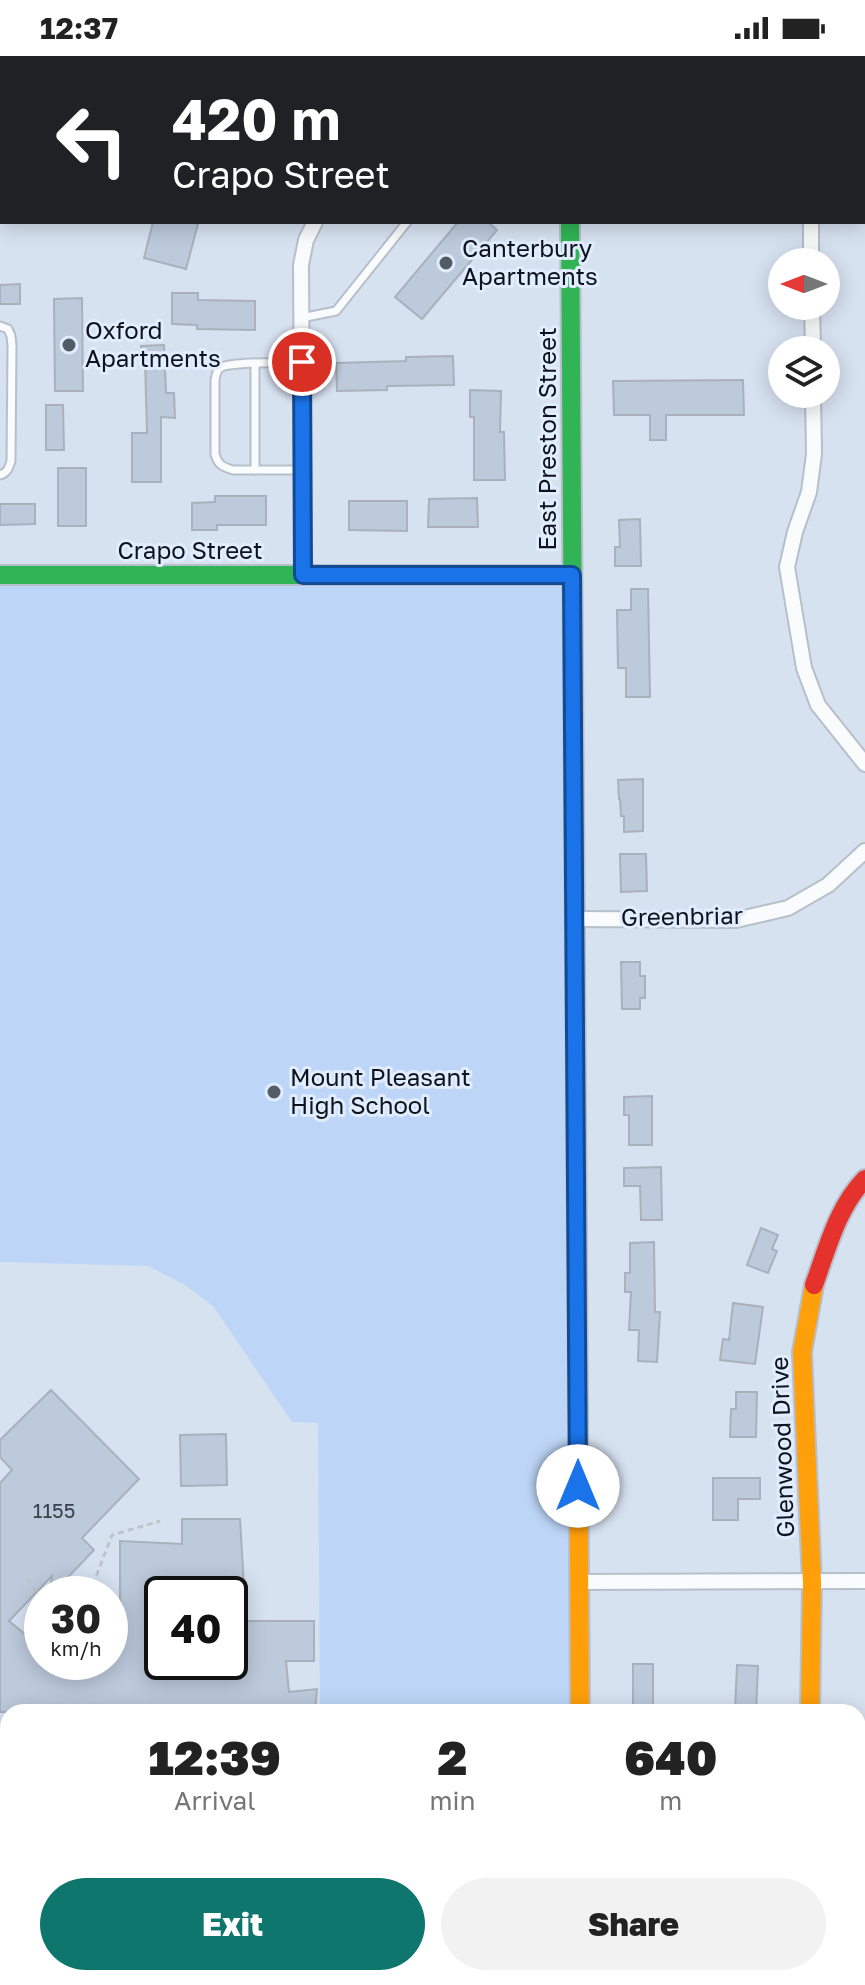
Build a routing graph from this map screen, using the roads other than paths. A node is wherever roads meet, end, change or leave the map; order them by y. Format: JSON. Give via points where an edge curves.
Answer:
{"nodes":[{"id":1,"x":314,"y":224,"type":"edge"},
{"id":2,"x":405,"y":224,"type":"edge"},
{"id":3,"x":570,"y":224,"type":"edge"},
{"id":4,"x":811,"y":224,"type":"edge"},
{"id":5,"x":811,"y":248,"type":"edge"},
{"id":6,"x":301,"y":318,"type":"junction"},
{"id":7,"x":0,"y":326,"type":"edge"},
{"id":8,"x":302,"y":362,"type":"junction"},
{"id":9,"x":255,"y":364,"type":"junction"},
{"id":10,"x":813,"y":408,"type":"edge"},
{"id":11,"x":255,"y":470,"type":"junction"},
{"id":12,"x":302,"y":470,"type":"junction"},
{"id":13,"x":0,"y":475,"type":"edge"},
{"id":14,"x":0,"y":575,"type":"edge"},
{"id":15,"x":303,"y":575,"type":"junction"},
{"id":16,"x":572,"y":575,"type":"junction"},
{"id":17,"x":865,"y":764,"type":"edge"},
{"id":18,"x":865,"y":851,"type":"edge"},
{"id":19,"x":575,"y":919,"type":"junction"},
{"id":20,"x":865,"y":1179,"type":"edge"},
{"id":21,"x":865,"y":1581,"type":"edge"},
{"id":22,"x":579,"y":1582,"type":"junction"},
{"id":23,"x":812,"y":1583,"type":"junction"},
{"id":24,"x":580,"y":1704,"type":"edge"},
{"id":25,"x":810,"y":1704,"type":"edge"}],
"edges":[{"from":1,"to":6,"type":"street","via":[[301,265]]},
{"from":2,"to":6,"type":"lane","via":[[336,311]]},
{"from":3,"to":16,"type":"street","name":"East Preston Street"},
{"from":4,"to":5,"type":"street"},
{"from":6,"to":8,"type":"street"},
{"from":7,"to":13,"type":"lane","via":[[11,336],[12,361],[11,461]]},
{"from":8,"to":9,"type":"lane"},
{"from":8,"to":12,"type":"street"},
{"from":9,"to":11,"type":"lane"},
{"from":9,"to":11,"type":"lane","via":[[216,373],[215,454],[224,467]]},
{"from":10,"to":17,"type":"street","via":[[809,492],[787,567],[804,668],[818,705]]},
{"from":11,"to":12,"type":"lane"},
{"from":12,"to":15,"type":"street"},
{"from":14,"to":15,"type":"street","name":"Crapo Street"},
{"from":15,"to":16,"type":"street","name":"Crapo Street"},
{"from":16,"to":19,"type":"street","name":"East Preston Street"},
{"from":18,"to":19,"type":"street","name":"Greenbriar","via":[[828,885],[788,908],[736,920]]},
{"from":19,"to":22,"type":"street","name":"East Preston Street"},
{"from":20,"to":23,"type":"street","name":"Glenwood Drive","via":[[852,1192],[827,1249],[813,1288],[802,1352]]},
{"from":21,"to":23,"type":"street"},
{"from":22,"to":23,"type":"street"},
{"from":22,"to":24,"type":"street","name":"East Preston Street"},
{"from":23,"to":25,"type":"street","name":"Glenwood Drive"}]}
